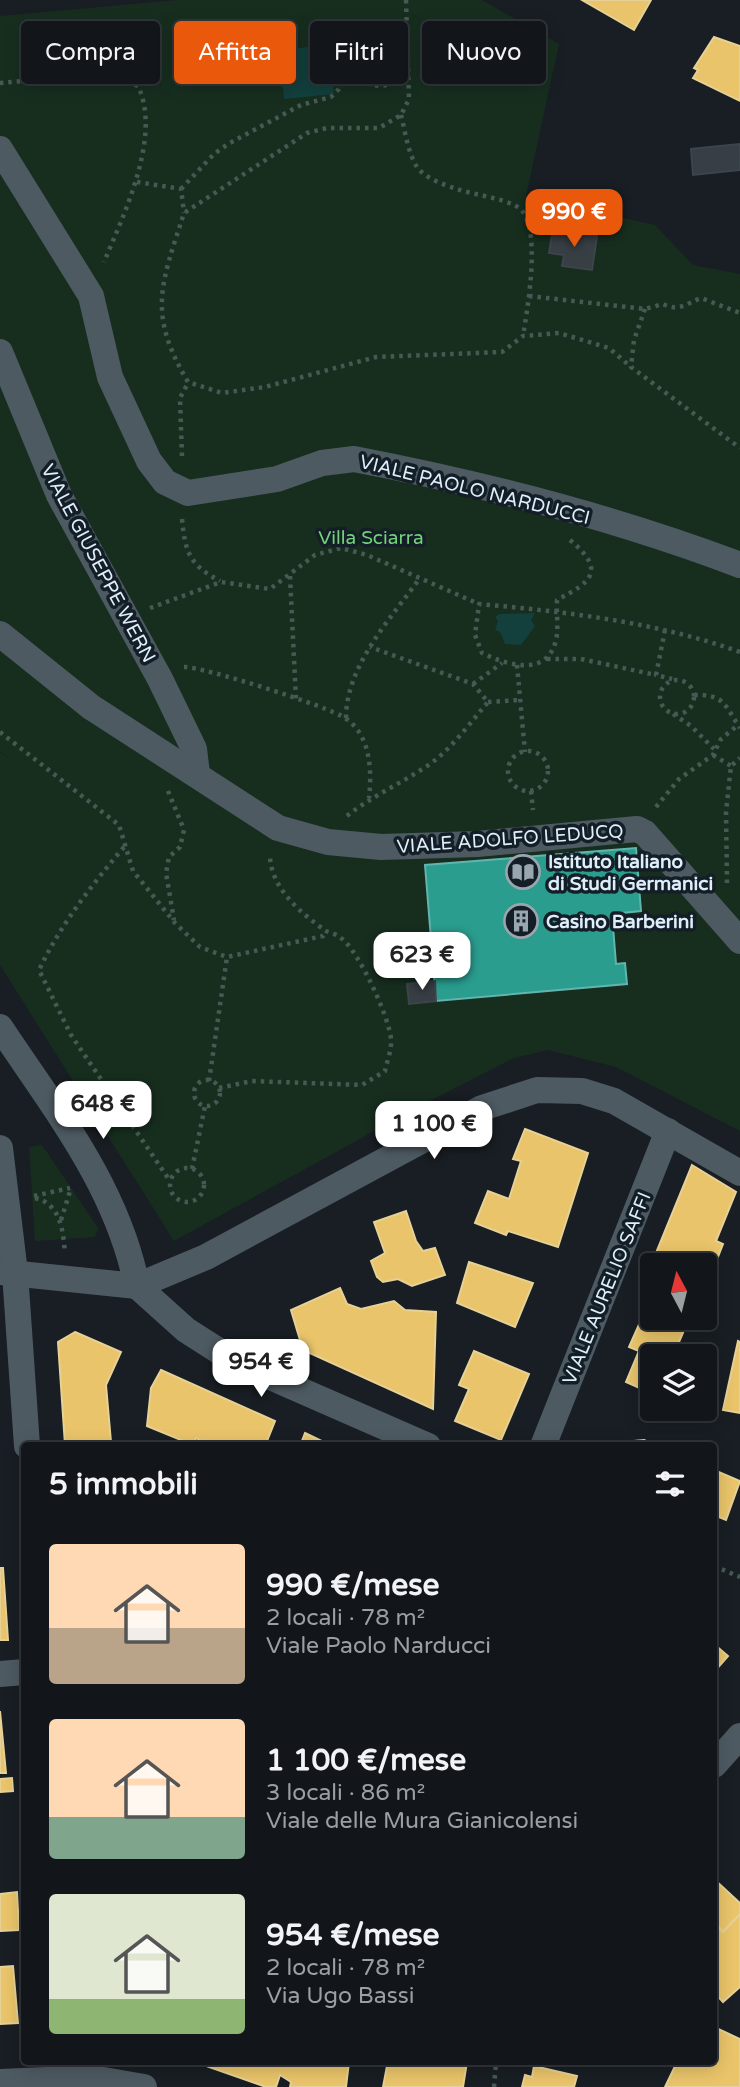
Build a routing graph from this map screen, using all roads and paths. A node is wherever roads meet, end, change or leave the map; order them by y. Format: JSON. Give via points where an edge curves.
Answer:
{"nodes":[{"id":1,"x":406,"y":0,"type":"edge"},
{"id":2,"x":410,"y":75,"type":"junction"},
{"id":3,"x":0,"y":83,"type":"edge"},
{"id":4,"x":401,"y":115,"type":"junction"},
{"id":5,"x":0,"y":149,"type":"edge"},
{"id":6,"x":137,"y":182,"type":"junction"},
{"id":7,"x":181,"y":189,"type":"junction"},
{"id":8,"x":184,"y":213,"type":"junction"},
{"id":9,"x":91,"y":296,"type":"junction"},
{"id":10,"x":529,"y":296,"type":"junction"},
{"id":11,"x":645,"y":309,"type":"junction"},
{"id":12,"x":740,"y":313,"type":"edge"},
{"id":13,"x":523,"y":336,"type":"junction"},
{"id":14,"x":0,"y":352,"type":"edge"},
{"id":15,"x":631,"y":367,"type":"junction"},
{"id":16,"x":188,"y":382,"type":"junction"},
{"id":17,"x":740,"y":448,"type":"edge"},
{"id":18,"x":188,"y":493,"type":"junction"},
{"id":19,"x":561,"y":533,"type":"dead end"},
{"id":20,"x":740,"y":565,"type":"edge"},
{"id":21,"x":289,"y":575,"type":"junction"},
{"id":22,"x":419,"y":578,"type":"junction"},
{"id":23,"x":221,"y":582,"type":"junction"},
{"id":24,"x":480,"y":604,"type":"junction"},
{"id":25,"x":556,"y":611,"type":"junction"},
{"id":26,"x":128,"y":620,"type":"junction"},
{"id":27,"x":665,"y":630,"type":"junction"},
{"id":28,"x":0,"y":634,"type":"edge"},
{"id":29,"x":370,"y":647,"type":"junction"},
{"id":30,"x":740,"y":652,"type":"edge"},
{"id":31,"x":547,"y":659,"type":"junction"},
{"id":32,"x":502,"y":663,"type":"junction"},
{"id":33,"x":516,"y":665,"type":"junction"},
{"id":34,"x":656,"y":675,"type":"junction"},
{"id":35,"x":160,"y":679,"type":"junction"},
{"id":36,"x":675,"y":680,"type":"junction"},
{"id":37,"x":473,"y":684,"type":"junction"},
{"id":38,"x":694,"y":695,"type":"junction"},
{"id":39,"x":296,"y":700,"type":"junction"},
{"id":40,"x":519,"y":700,"type":"junction"},
{"id":41,"x":488,"y":702,"type":"junction"},
{"id":42,"x":666,"y":710,"type":"junction"},
{"id":43,"x":346,"y":718,"type":"junction"},
{"id":44,"x":739,"y":726,"type":"edge"},
{"id":45,"x":0,"y":732,"type":"edge"},
{"id":46,"x":525,"y":752,"type":"junction"},
{"id":47,"x":713,"y":752,"type":"junction"},
{"id":48,"x":167,"y":755,"type":"junction"},
{"id":49,"x":740,"y":758,"type":"edge"},
{"id":50,"x":731,"y":766,"type":"junction"},
{"id":51,"x":197,"y":774,"type":"junction"},
{"id":52,"x":369,"y":799,"type":"junction"},
{"id":53,"x":278,"y":828,"type":"junction"},
{"id":54,"x":637,"y":829,"type":"junction"},
{"id":55,"x":328,"y":842,"type":"junction"},
{"id":56,"x":124,"y":847,"type":"junction"},
{"id":57,"x":175,"y":923,"type":"junction"},
{"id":58,"x":327,"y":931,"type":"junction"},
{"id":59,"x":732,"y":931,"type":"edge"},
{"id":60,"x":227,"y":957,"type":"junction"},
{"id":61,"x":0,"y":1027,"type":"edge"},
{"id":62,"x":209,"y":1081,"type":"junction"},
{"id":63,"x":219,"y":1088,"type":"junction"},
{"id":64,"x":205,"y":1106,"type":"junction"},
{"id":65,"x":668,"y":1131,"type":"junction"},
{"id":66,"x":0,"y":1148,"type":"edge"},
{"id":67,"x":192,"y":1168,"type":"junction"},
{"id":68,"x":740,"y":1173,"type":"edge"},
{"id":69,"x":170,"y":1181,"type":"junction"},
{"id":70,"x":71,"y":1188,"type":"dead end"},
{"id":71,"x":8,"y":1273,"type":"edge"},
{"id":72,"x":69,"y":1279,"type":"junction"},
{"id":73,"x":137,"y":1286,"type":"junction"},
{"id":74,"x":27,"y":1442,"type":"edge"},
{"id":75,"x":419,"y":1442,"type":"edge"},
{"id":76,"x":545,"y":1442,"type":"edge"},
{"id":77,"x":717,"y":1567,"type":"edge"},
{"id":78,"x":740,"y":1577,"type":"edge"},
{"id":79,"x":21,"y":1672,"type":"edge"},
{"id":80,"x":0,"y":1674,"type":"edge"},
{"id":81,"x":740,"y":1736,"type":"edge"},
{"id":82,"x":717,"y":1762,"type":"edge"},
{"id":83,"x":496,"y":2065,"type":"edge"},
{"id":84,"x":66,"y":2076,"type":"edge"},
{"id":85,"x":0,"y":2082,"type":"edge"},
{"id":86,"x":144,"y":2087,"type":"edge"},
{"id":87,"x":494,"y":2087,"type":"edge"}],
"edges":[{"from":1,"to":2,"type":"path"},
{"from":2,"to":4,"type":"path","via":[[409,99]]},
{"from":2,"to":7,"type":"path","via":[[386,87],[344,75],[331,97],[301,106],[228,144]]},
{"from":3,"to":6,"type":"path","via":[[102,78],[138,86],[146,114]]},
{"from":4,"to":8,"type":"path","via":[[379,128],[327,128],[307,133]]},
{"from":4,"to":10,"type":"path","via":[[412,156],[426,175],[519,207],[526,216],[531,230]]},
{"from":5,"to":9,"type":"street"},
{"from":6,"to":7,"type":"path"},
{"from":6,"to":9,"type":"path"},
{"from":7,"to":8,"type":"path"},
{"from":8,"to":16,"type":"path","via":[[160,300],[164,336]]},
{"from":9,"to":18,"type":"street","via":[[110,377],[149,461],[164,482]]},
{"from":10,"to":11,"type":"path"},
{"from":10,"to":13,"type":"path"},
{"from":11,"to":12,"type":"path","via":[[663,304],[681,308],[701,298]]},
{"from":11,"to":15,"type":"path"},
{"from":13,"to":15,"type":"path","via":[[570,336],[609,348]]},
{"from":13,"to":16,"type":"path","via":[[502,352],[376,357],[265,387],[222,393]]},
{"from":14,"to":26,"type":"street","name":"VIALE GIUSEPPE WERN","via":[[59,495]]},
{"from":15,"to":17,"type":"path"},
{"from":16,"to":18,"type":"path","via":[[180,398],[179,420]]},
{"from":18,"to":20,"type":"street","name":"VIALE PAOLO NARDUCCI","via":[[277,479],[322,463],[354,459],[553,506],[676,541]]},
{"from":18,"to":23,"type":"path","via":[[181,517],[189,555],[200,570]]},
{"from":19,"to":25,"type":"path","via":[[591,563],[593,574],[576,592],[557,600]]},
{"from":21,"to":22,"type":"path","via":[[314,555],[341,548]]},
{"from":21,"to":23,"type":"path","via":[[270,589]]},
{"from":21,"to":39,"type":"path"},
{"from":22,"to":24,"type":"path"},
{"from":22,"to":29,"type":"path"},
{"from":23,"to":26,"type":"path"},
{"from":24,"to":25,"type":"path"},
{"from":24,"to":32,"type":"path","via":[[475,635],[482,653]]},
{"from":25,"to":27,"type":"path"},
{"from":25,"to":31,"type":"path","via":[[556,639]]},
{"from":26,"to":35,"type":"street","name":"VIALE GIUSEPPE WERN"},
{"from":27,"to":30,"type":"path"},
{"from":27,"to":34,"type":"path"},
{"from":28,"to":48,"type":"street","name":"VIALE ADOLFO LEDUCQ","via":[[91,707]]},
{"from":29,"to":37,"type":"path"},
{"from":29,"to":43,"type":"path","via":[[346,702]]},
{"from":31,"to":33,"type":"path","via":[[539,665]]},
{"from":31,"to":34,"type":"path","via":[[581,659]]},
{"from":32,"to":33,"type":"path"},
{"from":32,"to":37,"type":"path"},
{"from":33,"to":40,"type":"path"},
{"from":34,"to":36,"type":"path"},
{"from":35,"to":39,"type":"path","via":[[187,666]]},
{"from":35,"to":51,"type":"street","name":"VIALE GIUSEPPE WERN","via":[[194,749]]},
{"from":36,"to":38,"type":"path","via":[[688,684]]},
{"from":36,"to":42,"type":"path","via":[[661,689],[660,700]]},
{"from":37,"to":41,"type":"path"},
{"from":38,"to":42,"type":"path","via":[[691,706],[682,713]]},
{"from":38,"to":44,"type":"path","via":[[710,695],[729,707]]},
{"from":39,"to":43,"type":"path"},
{"from":40,"to":41,"type":"path"},
{"from":40,"to":46,"type":"path"},
{"from":41,"to":52,"type":"path","via":[[448,749]]},
{"from":42,"to":47,"type":"path","via":[[691,726]]},
{"from":43,"to":52,"type":"path","via":[[371,762]]},
{"from":44,"to":47,"type":"path"},
{"from":45,"to":56,"type":"path","via":[[119,825]]},
{"from":46,"to":46,"type":"path","via":[[543,758],[548,770],[544,783],[533,790],[521,790],[509,775],[514,757]]},
{"from":47,"to":50,"type":"path"},
{"from":47,"to":54,"type":"path","via":[[678,779]]},
{"from":48,"to":51,"type":"street","name":"VIALE ADOLFO LEDUCQ"},
{"from":48,"to":57,"type":"path","via":[[169,797],[184,830],[166,873]]},
{"from":49,"to":50,"type":"path"},
{"from":50,"to":59,"type":"path","via":[[726,812]]},
{"from":51,"to":53,"type":"street","name":"VIALE ADOLFO LEDUCQ"},
{"from":52,"to":55,"type":"path","via":[[346,817]]},
{"from":53,"to":55,"type":"street","name":"VIALE ADOLFO LEDUCQ"},
{"from":53,"to":58,"type":"path","via":[[271,845],[274,878],[297,907]]},
{"from":54,"to":55,"type":"street","name":"VIALE ADOLFO LEDUCQ","via":[[477,844],[381,848]]},
{"from":54,"to":59,"type":"street","name":"VIALE ADOLFO LEDUCQ"},
{"from":56,"to":57,"type":"path","via":[[134,871]]},
{"from":56,"to":69,"type":"path","via":[[82,898],[39,970],[71,1035]]},
{"from":57,"to":60,"type":"path","via":[[200,947]]},
{"from":58,"to":60,"type":"path","via":[[323,936]]},
{"from":58,"to":63,"type":"path","via":[[341,937],[356,953],[386,1015],[391,1042],[385,1071],[362,1085],[253,1080]]},
{"from":60,"to":62,"type":"path"},
{"from":61,"to":73,"type":"street","via":[[108,1195]]},
{"from":62,"to":63,"type":"path"},
{"from":62,"to":64,"type":"path","via":[[200,1082],[194,1092],[195,1100]]},
{"from":63,"to":64,"type":"path","via":[[217,1101]]},
{"from":64,"to":67,"type":"path"},
{"from":65,"to":68,"type":"street"},
{"from":65,"to":73,"type":"street","via":[[614,1101],[582,1091],[537,1090],[510,1096],[206,1257]]},
{"from":65,"to":76,"type":"street","name":"VIALE AURELIO SAFFI"},
{"from":66,"to":71,"type":"street"},
{"from":67,"to":69,"type":"path","via":[[179,1170]]},
{"from":67,"to":69,"type":"path","via":[[204,1180],[204,1192],[196,1200],[185,1202],[175,1197]]},
{"from":70,"to":72,"type":"path","via":[[32,1197],[47,1203],[61,1220]]},
{"from":71,"to":72,"type":"street"},
{"from":71,"to":74,"type":"street"},
{"from":72,"to":73,"type":"street"},
{"from":73,"to":75,"type":"street","via":[[186,1330],[236,1362]]},
{"from":77,"to":78,"type":"path"},
{"from":79,"to":80,"type":"street"},
{"from":81,"to":82,"type":"street"},
{"from":83,"to":87,"type":"path"},
{"from":84,"to":85,"type":"street"},
{"from":84,"to":86,"type":"street"}]}
